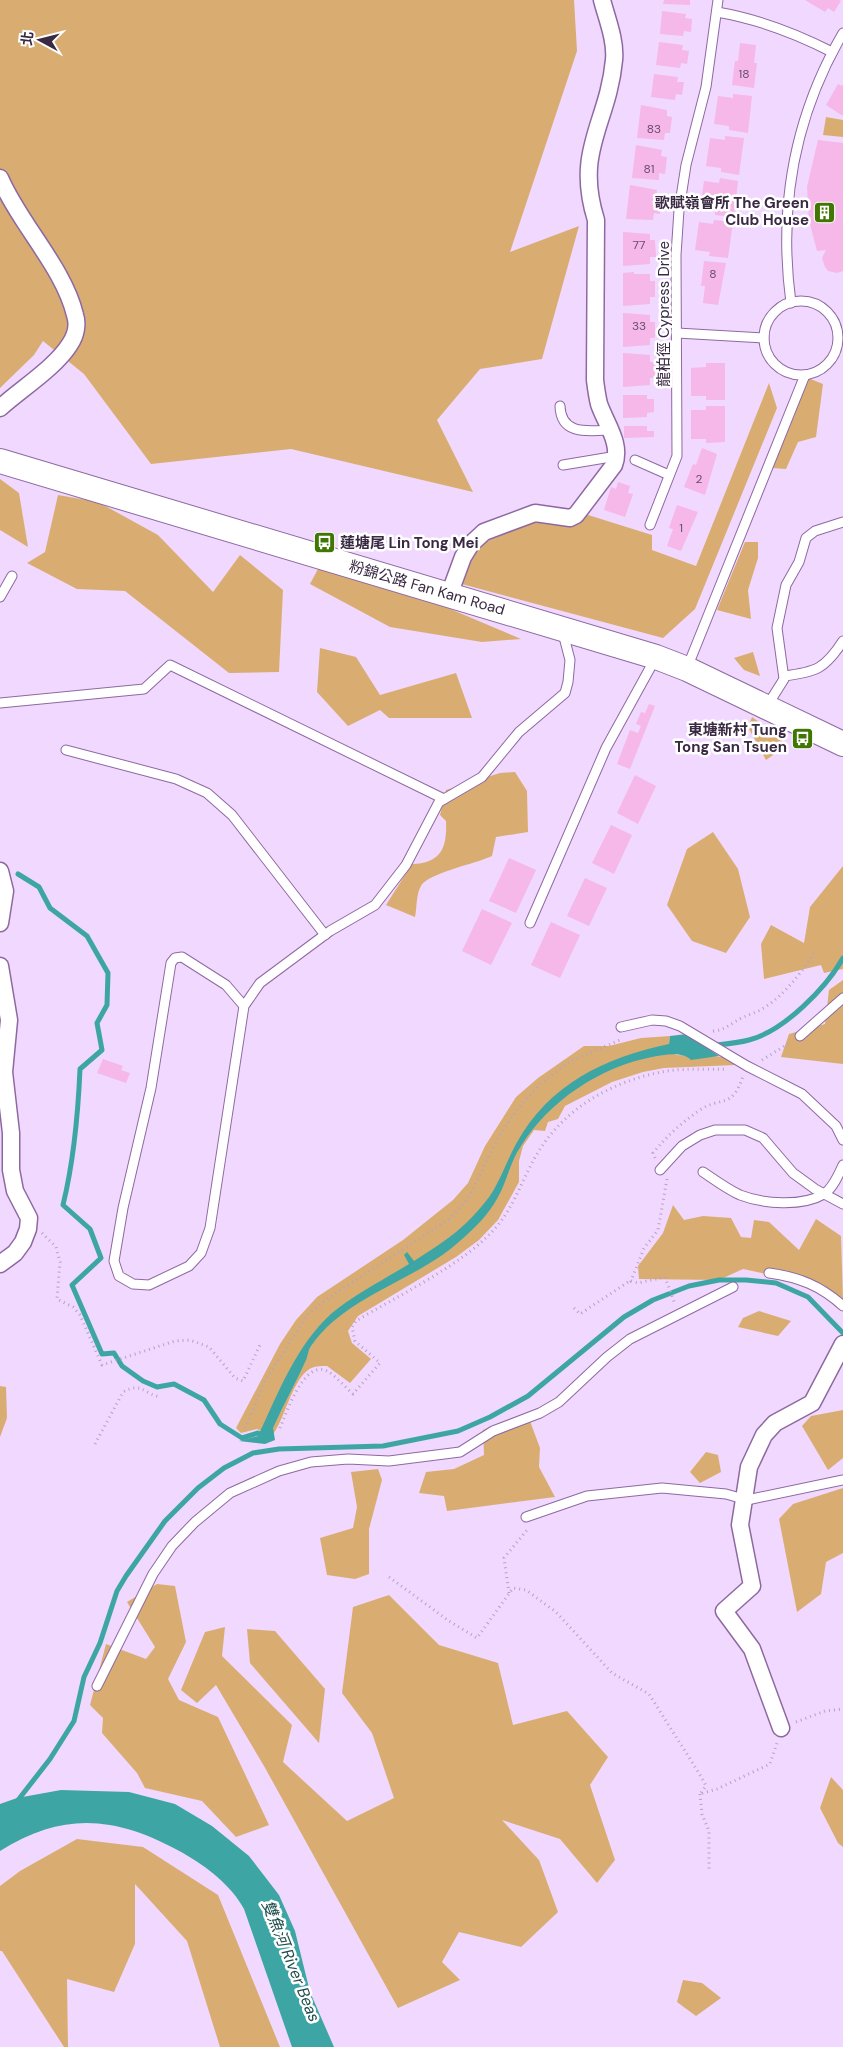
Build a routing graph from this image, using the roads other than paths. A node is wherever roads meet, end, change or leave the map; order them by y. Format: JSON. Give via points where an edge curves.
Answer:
{"nodes":[{"id":1,"x":602,"y":0,"type":"edge"},
{"id":2,"x":718,"y":0,"type":"edge"},
{"id":3,"x":717,"y":12,"type":"junction"},
{"id":4,"x":843,"y":33,"type":"edge"},
{"id":5,"x":832,"y":52,"type":"junction"},
{"id":6,"x":0,"y":178,"type":"edge"},
{"id":7,"x":791,"y":303,"type":"junction"},
{"id":8,"x":839,"y":326,"type":"edge"},
{"id":9,"x":677,"y":333,"type":"junction"},
{"id":10,"x":764,"y":338,"type":"junction"},
{"id":11,"x":805,"y":375,"type":"junction"},
{"id":12,"x":560,"y":406,"type":"dead end"},
{"id":13,"x":0,"y":408,"type":"edge"},
{"id":14,"x":610,"y":430,"type":"junction"},
{"id":15,"x":617,"y":456,"type":"junction"},
{"id":16,"x":635,"y":460,"type":"dead end"},
{"id":17,"x":0,"y":461,"type":"edge"},
{"id":18,"x":563,"y":465,"type":"dead end"},
{"id":19,"x":670,"y":475,"type":"junction"},
{"id":20,"x":843,"y":522,"type":"edge"},
{"id":21,"x":650,"y":525,"type":"dead end"},
{"id":22,"x":12,"y":576,"type":"dead end"},
{"id":23,"x":449,"y":595,"type":"junction"},
{"id":24,"x":0,"y":597,"type":"edge"},
{"id":25,"x":561,"y":628,"type":"junction"},
{"id":26,"x":843,"y":641,"type":"edge"},
{"id":27,"x":656,"y":656,"type":"junction"},
{"id":28,"x":687,"y":669,"type":"junction"},
{"id":29,"x":784,"y":676,"type":"junction"},
{"id":30,"x":0,"y":703,"type":"edge"},
{"id":31,"x":767,"y":708,"type":"junction"},
{"id":32,"x":843,"y":744,"type":"edge"},
{"id":33,"x":66,"y":750,"type":"dead end"},
{"id":34,"x":444,"y":799,"type":"junction"},
{"id":35,"x":0,"y":871,"type":"edge"},
{"id":36,"x":0,"y":923,"type":"edge"},
{"id":37,"x":530,"y":923,"type":"dead end"},
{"id":38,"x":325,"y":935,"type":"junction"},
{"id":39,"x":0,"y":966,"type":"edge"},
{"id":40,"x":843,"y":998,"type":"edge"},
{"id":41,"x":244,"y":1006,"type":"junction"},
{"id":42,"x":621,"y":1027,"type":"dead end"},
{"id":43,"x":800,"y":1036,"type":"road end"},
{"id":44,"x":843,"y":1140,"type":"edge"},
{"id":45,"x":843,"y":1165,"type":"edge"},
{"id":46,"x":660,"y":1170,"type":"road end"},
{"id":47,"x":703,"y":1172,"type":"dead end"},
{"id":48,"x":824,"y":1194,"type":"junction"},
{"id":49,"x":843,"y":1204,"type":"edge"},
{"id":50,"x":0,"y":1264,"type":"edge"},
{"id":51,"x":769,"y":1274,"type":"dead end"},
{"id":52,"x":733,"y":1287,"type":"dead end"},
{"id":53,"x":843,"y":1306,"type":"edge"},
{"id":54,"x":843,"y":1344,"type":"edge"},
{"id":55,"x":843,"y":1480,"type":"edge"},
{"id":56,"x":743,"y":1499,"type":"junction"},
{"id":57,"x":528,"y":1520,"type":"road end"},
{"id":58,"x":97,"y":1686,"type":"dead end"},
{"id":59,"x":782,"y":1728,"type":"road end"}],
"edges":[{"from":1,"to":14,"type":"street","via":[[614,57],[612,76],[589,155],[587,177],[596,220],[595,380],[599,404]]},
{"from":2,"to":3,"type":"lane","name":"龍柏徑 Cypress Drive"},
{"from":3,"to":5,"type":"lane","via":[[748,17],[800,35]]},
{"from":3,"to":9,"type":"lane","name":"龍柏徑 Cypress Drive","via":[[706,87],[686,165],[679,210]]},
{"from":4,"to":5,"type":"lane"},
{"from":5,"to":7,"type":"lane","via":[[806,111],[790,174],[786,206],[786,271]]},
{"from":6,"to":13,"type":"street","via":[[58,277],[73,307],[76,321],[72,342],[62,354]]},
{"from":7,"to":8,"type":"lane","via":[[807,301],[819,306]]},
{"from":7,"to":10,"type":"lane","via":[[773,314],[766,325]]},
{"from":8,"to":11,"type":"lane","via":[[833,356],[826,365]]},
{"from":9,"to":10,"type":"lane"},
{"from":9,"to":19,"type":"lane","name":"龍柏徑 Cypress Drive","via":[[678,439]]},
{"from":10,"to":11,"type":"lane","via":[[772,361],[782,369]]},
{"from":11,"to":28,"type":"lane"},
{"from":12,"to":14,"type":"lane","via":[[564,419],[573,430]]},
{"from":14,"to":15,"type":"street"},
{"from":15,"to":18,"type":"lane"},
{"from":15,"to":23,"type":"street","via":[[614,465],[570,518],[535,513],[484,532],[463,557]]},
{"from":16,"to":19,"type":"lane"},
{"from":17,"to":23,"type":"main road","name":"粉錦公路 Fan Kam Road"},
{"from":19,"to":21,"type":"lane","name":"龍柏徑 Cypress Drive"},
{"from":20,"to":29,"type":"lane","via":[[815,531],[806,538],[799,562],[786,585],[777,628]]},
{"from":22,"to":24,"type":"lane"},
{"from":23,"to":25,"type":"main road","name":"粉錦公路 Fan Kam Road"},
{"from":25,"to":27,"type":"main road","name":"粉錦公路 Fan Kam Road"},
{"from":25,"to":34,"type":"lane","via":[[570,660],[565,693],[519,732],[482,777]]},
{"from":26,"to":29,"type":"lane","via":[[821,668]]},
{"from":27,"to":28,"type":"main road","name":"粉錦公路 Fan Kam Road"},
{"from":27,"to":37,"type":"lane","via":[[606,748]]},
{"from":28,"to":31,"type":"main road","name":"粉錦公路 Fan Kam Road"},
{"from":29,"to":31,"type":"lane"},
{"from":30,"to":34,"type":"lane","via":[[144,688],[170,665]]},
{"from":31,"to":32,"type":"main road","name":"粉錦公路 Fan Kam Road"},
{"from":33,"to":38,"type":"lane","via":[[166,777],[207,793],[232,816]]},
{"from":34,"to":38,"type":"lane","via":[[439,802],[406,865],[375,906]]},
{"from":35,"to":36,"type":"street","via":[[5,891]]},
{"from":38,"to":41,"type":"lane","via":[[260,982]]},
{"from":39,"to":50,"type":"street","via":[[10,1020],[4,1072],[11,1133],[11,1170],[15,1192],[28,1221],[23,1242]]},
{"from":40,"to":43,"type":"lane"},
{"from":41,"to":41,"type":"lane","via":[[210,1228],[202,1253],[189,1266],[149,1285],[133,1284],[119,1276],[114,1261],[151,1088],[171,964],[175,958],[182,957],[226,985]]},
{"from":42,"to":44,"type":"lane","via":[[652,1020],[680,1026],[802,1094],[836,1126]]},
{"from":45,"to":48,"type":"lane","via":[[839,1176]]},
{"from":46,"to":48,"type":"lane","via":[[682,1146],[700,1135],[715,1130],[745,1130],[763,1138],[793,1173]]},
{"from":47,"to":48,"type":"lane","via":[[740,1194],[766,1201],[801,1201]]},
{"from":48,"to":49,"type":"lane"},
{"from":51,"to":53,"type":"lane","via":[[806,1281],[830,1294]]},
{"from":52,"to":58,"type":"lane","via":[[630,1339],[559,1402],[540,1413],[492,1431],[460,1452],[389,1461],[311,1462],[279,1471],[230,1493],[195,1522],[162,1560]]},
{"from":54,"to":56,"type":"street","via":[[812,1403],[775,1423],[764,1435],[749,1466]]},
{"from":55,"to":56,"type":"lane"},
{"from":56,"to":57,"type":"lane","via":[[726,1494],[662,1488],[587,1496]]},
{"from":56,"to":59,"type":"street","via":[[740,1525],[752,1586],[724,1611],[752,1650]]}]}
